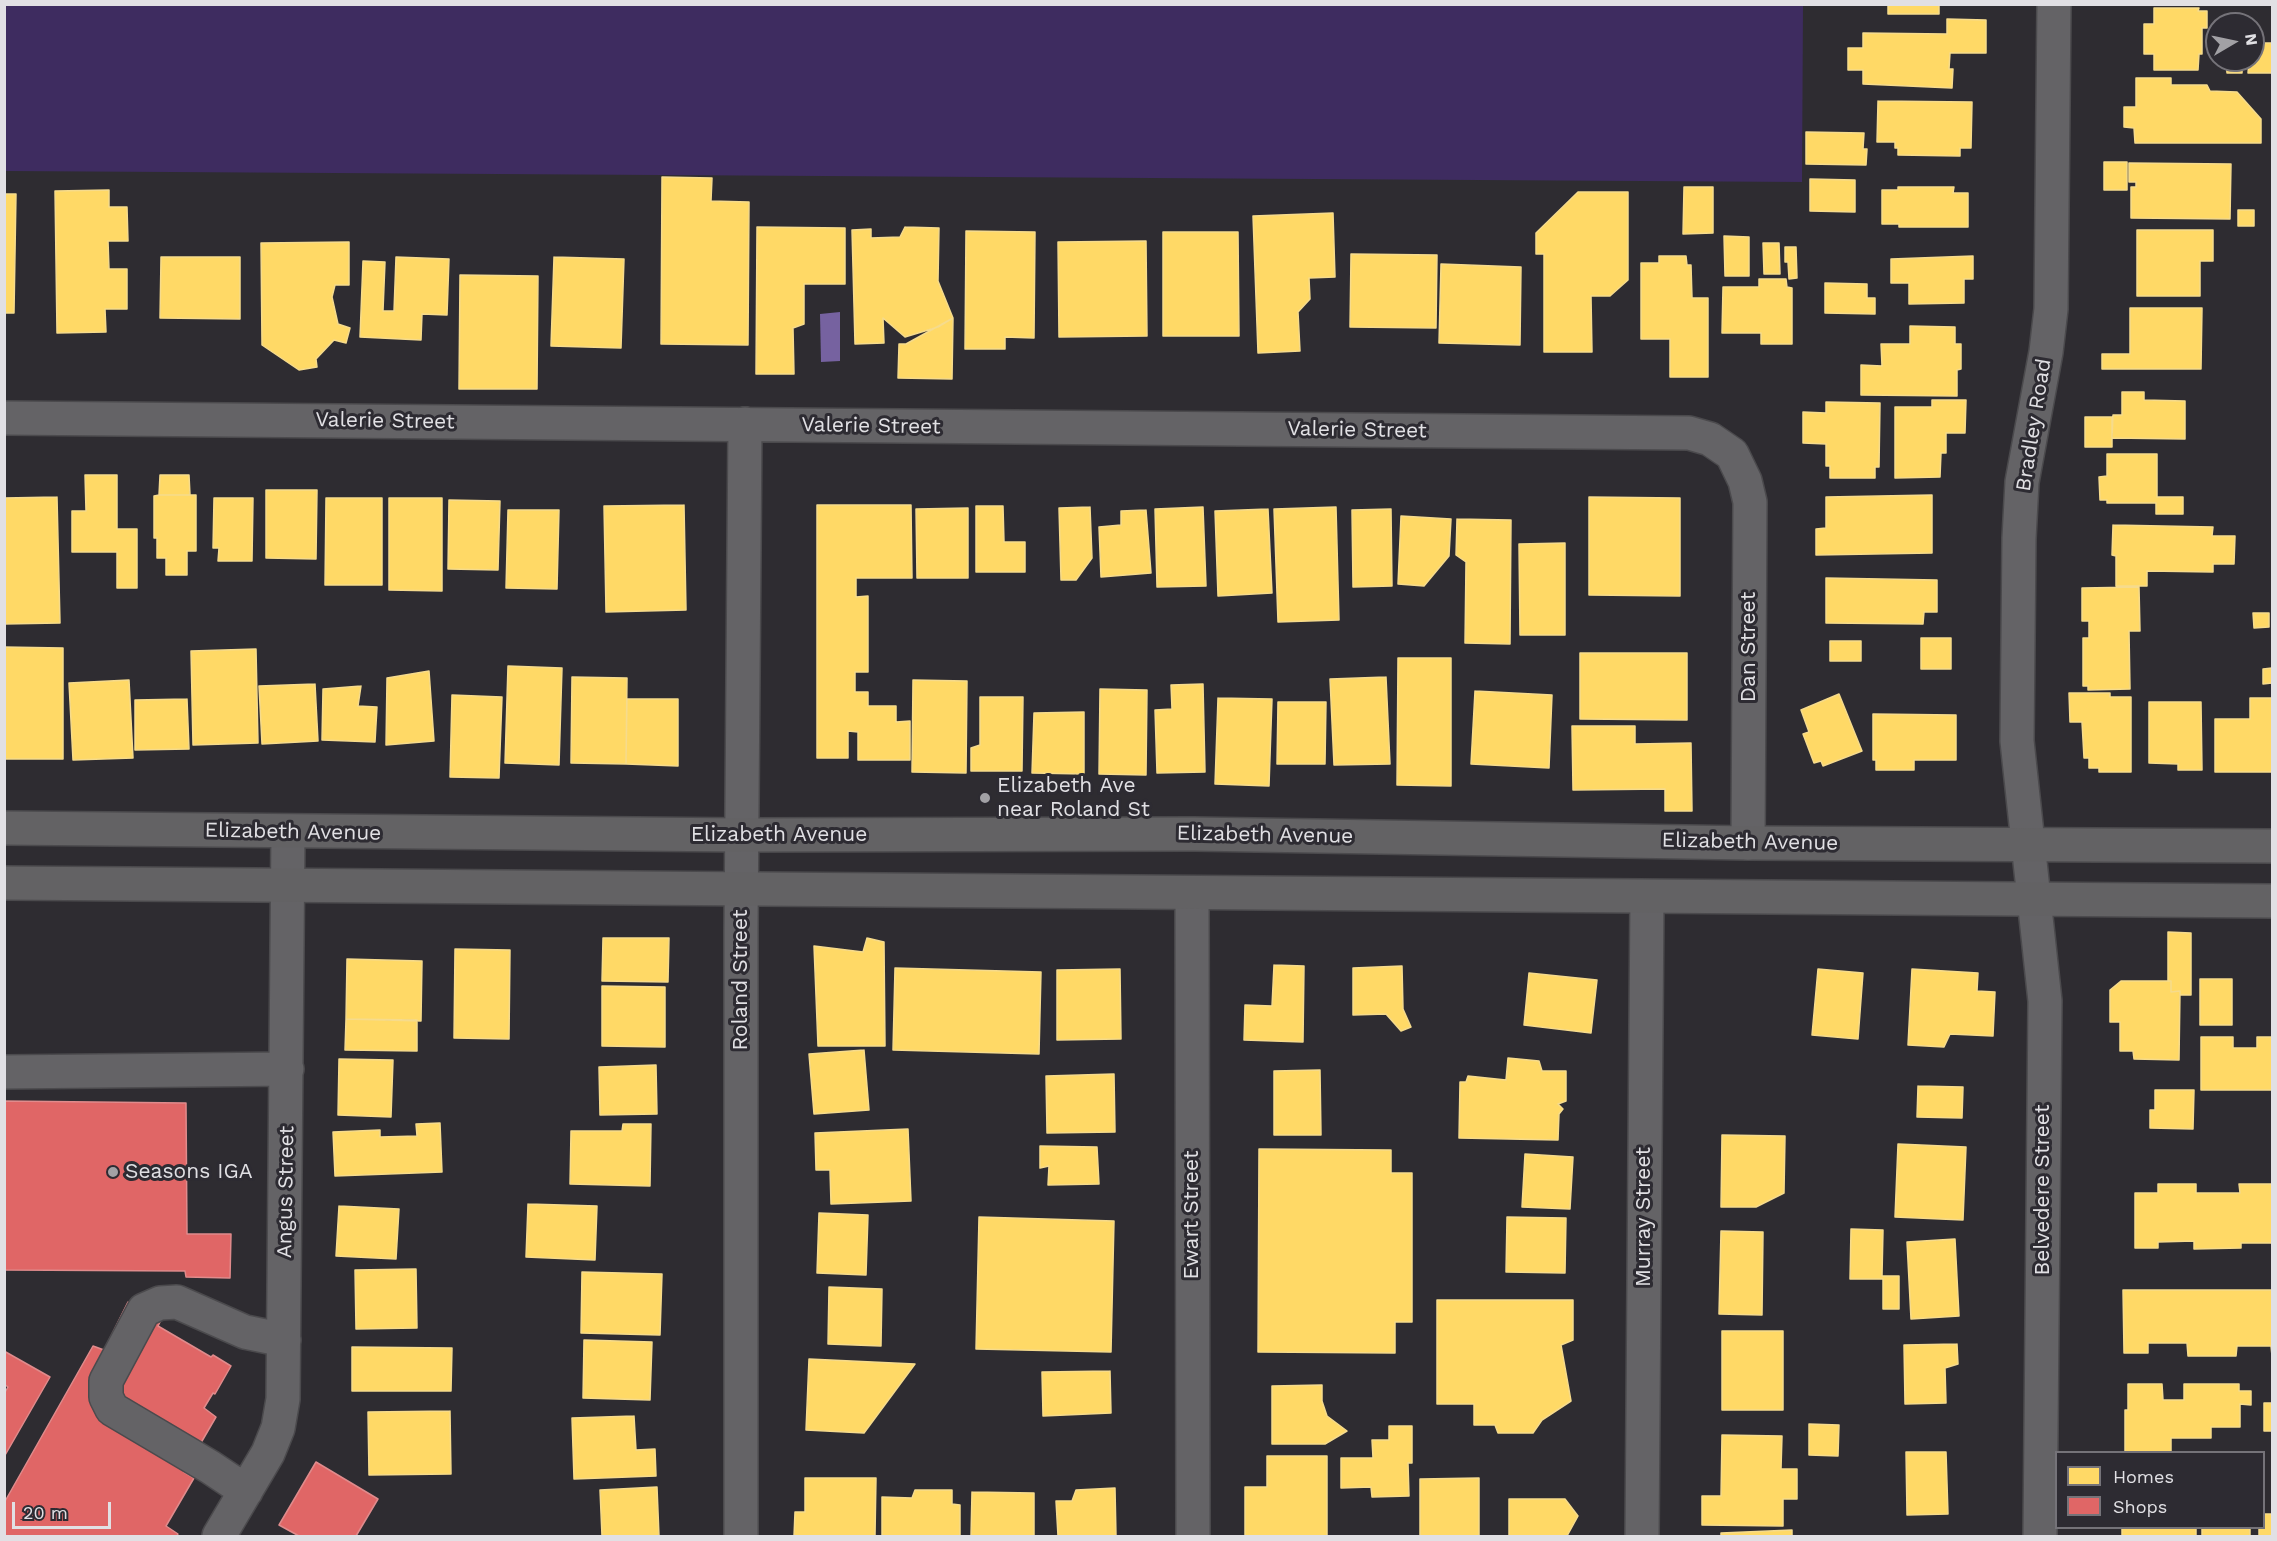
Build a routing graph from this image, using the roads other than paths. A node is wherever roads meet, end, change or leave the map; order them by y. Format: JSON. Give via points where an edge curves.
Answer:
{"nodes":[{"id":1,"x":2054,"y":4,"type":"edge"},
{"id":2,"x":4,"y":418,"type":"edge"},
{"id":3,"x":745,"y":424,"type":"junction"},
{"id":4,"x":1732,"y":454,"type":"joint"},
{"id":5,"x":4,"y":828,"type":"edge"},
{"id":6,"x":288,"y":832,"type":"junction"},
{"id":7,"x":743,"y":835,"type":"junction"},
{"id":8,"x":1748,"y":843,"type":"junction"},
{"id":9,"x":2028,"y":845,"type":"junction"},
{"id":10,"x":2272,"y":846,"type":"edge"},
{"id":11,"x":4,"y":883,"type":"edge"},
{"id":12,"x":288,"y":885,"type":"junction"},
{"id":13,"x":742,"y":889,"type":"junction"},
{"id":14,"x":1192,"y":893,"type":"junction"},
{"id":15,"x":1647,"y":897,"type":"junction"},
{"id":16,"x":2033,"y":900,"type":"junction"},
{"id":17,"x":2272,"y":901,"type":"edge"},
{"id":18,"x":287,"y":1069,"type":"junction"},
{"id":19,"x":4,"y":1072,"type":"edge"},
{"id":20,"x":284,"y":1340,"type":"junction"},
{"id":21,"x":246,"y":1491,"type":"junction"},
{"id":22,"x":219,"y":1536,"type":"edge"},
{"id":23,"x":741,"y":1536,"type":"edge"},
{"id":24,"x":1192,"y":1536,"type":"edge"},
{"id":25,"x":1642,"y":1536,"type":"edge"},
{"id":26,"x":2040,"y":1536,"type":"edge"}],
"edges":[{"from":1,"to":9,"type":"street","name":"Bradley Road","via":[[2051,309],[2022,482],[2019,538],[2017,741]]},
{"from":2,"to":3,"type":"street","name":"Valerie Street"},
{"from":3,"to":4,"type":"street","name":"Valerie Street","via":[[1689,434],[1710,439]]},
{"from":3,"to":7,"type":"street","name":"Roland Street"},
{"from":4,"to":8,"type":"street","name":"Dan Street","via":[[1750,502]]},
{"from":5,"to":6,"type":"highway","name":"Elizabeth Avenue"},
{"from":6,"to":7,"type":"highway","name":"Elizabeth Avenue"},
{"from":6,"to":12,"type":"street","name":"Angus Street"},
{"from":7,"to":8,"type":"highway","name":"Elizabeth Avenue","via":[[1194,834]]},
{"from":7,"to":13,"type":"street","name":"Roland Street"},
{"from":8,"to":9,"type":"highway","name":"Elizabeth Avenue"},
{"from":9,"to":10,"type":"highway","name":"Elizabeth Avenue"},
{"from":9,"to":16,"type":"street","name":"Belvedere Street"},
{"from":11,"to":12,"type":"highway"},
{"from":12,"to":13,"type":"highway"},
{"from":12,"to":18,"type":"street","name":"Angus Street"},
{"from":13,"to":14,"type":"highway"},
{"from":13,"to":23,"type":"street","name":"Roland Street"},
{"from":14,"to":15,"type":"highway"},
{"from":14,"to":24,"type":"street","name":"Ewart Street"},
{"from":15,"to":16,"type":"highway"},
{"from":15,"to":25,"type":"street","name":"Murray Street"},
{"from":16,"to":17,"type":"highway"},
{"from":16,"to":26,"type":"street","name":"Belvedere Street","via":[[2045,1001]]},
{"from":18,"to":19,"type":"street"},
{"from":18,"to":20,"type":"street","name":"Angus Street"},
{"from":20,"to":21,"type":"street","name":"Angus Street","via":[[283,1399],[278,1428]]},
{"from":20,"to":21,"type":"street","via":[[245,1332],[177,1302],[160,1303],[144,1310],[106,1381],[106,1396],[112,1410]]},
{"from":21,"to":22,"type":"street","name":"Angus Street"}]}
